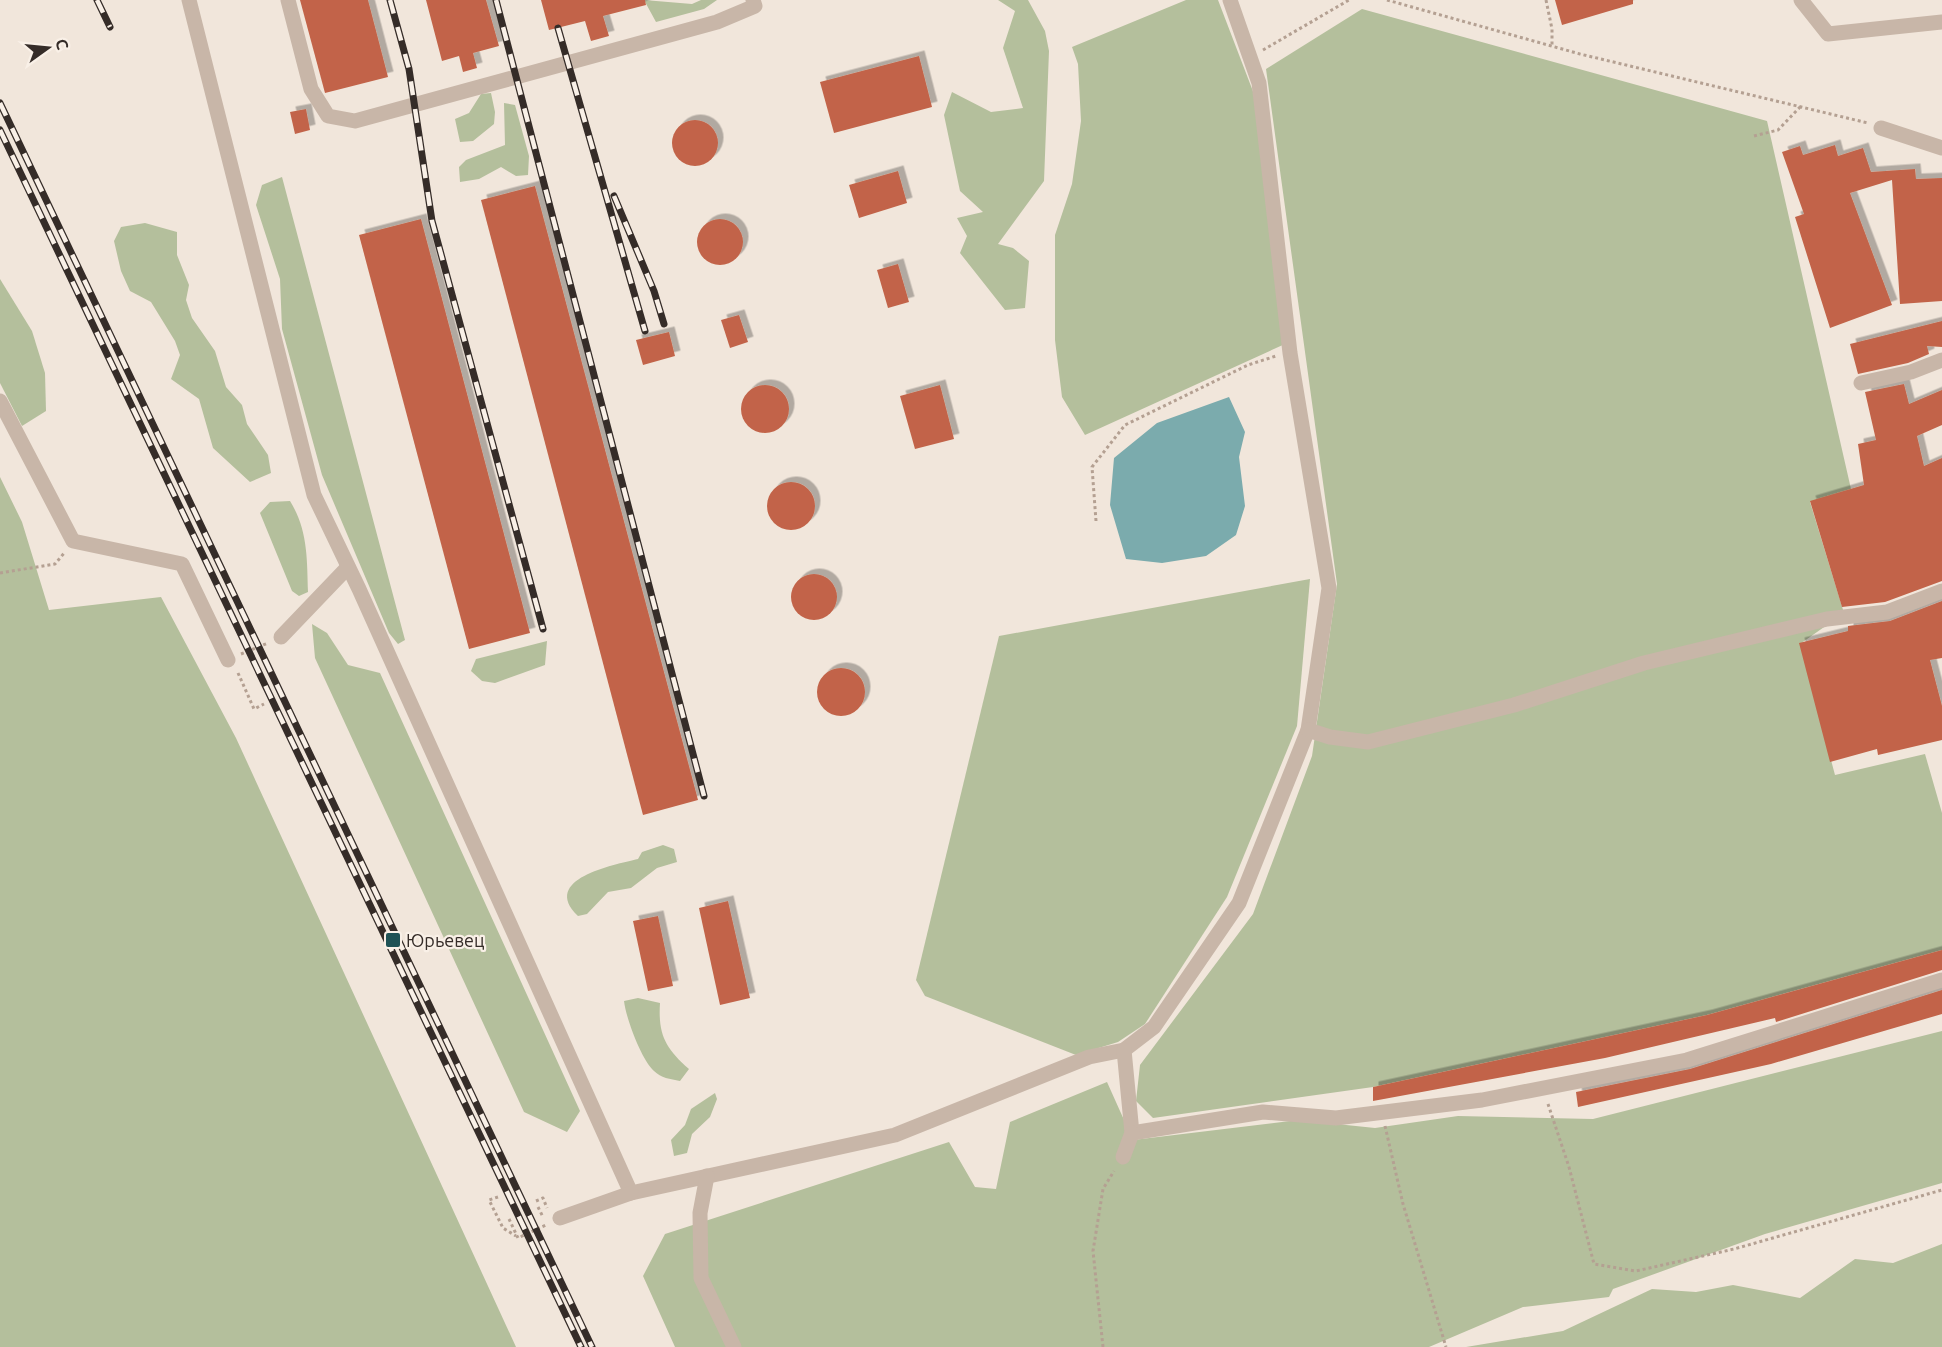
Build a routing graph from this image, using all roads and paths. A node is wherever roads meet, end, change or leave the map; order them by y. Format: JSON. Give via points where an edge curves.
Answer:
{"nodes":[{"id":1,"x":189,"y":0,"type":"edge"},
{"id":2,"x":288,"y":0,"type":"edge"},
{"id":3,"x":753,"y":0,"type":"edge"},
{"id":4,"x":1230,"y":0,"type":"edge"},
{"id":5,"x":1349,"y":0,"type":"edge"},
{"id":6,"x":1387,"y":0,"type":"edge"},
{"id":7,"x":1546,"y":0,"type":"edge"},
{"id":8,"x":1801,"y":0,"type":"edge"},
{"id":9,"x":1942,"y":22,"type":"edge"},
{"id":10,"x":1552,"y":46,"type":"junction"},
{"id":11,"x":1252,"y":63,"type":"junction"},
{"id":12,"x":1801,"y":106,"type":"junction"},
{"id":13,"x":1881,"y":128,"type":"joint"},
{"id":14,"x":1754,"y":136,"type":"dead end"},
{"id":15,"x":1942,"y":148,"type":"edge"},
{"id":16,"x":1290,"y":352,"type":"junction"},
{"id":17,"x":1942,"y":360,"type":"edge"},
{"id":18,"x":1861,"y":383,"type":"dead end"},
{"id":19,"x":0,"y":401,"type":"edge"},
{"id":20,"x":1096,"y":521,"type":"dead end"},
{"id":21,"x":73,"y":541,"type":"junction"},
{"id":22,"x":348,"y":567,"type":"junction"},
{"id":23,"x":0,"y":573,"type":"edge"},
{"id":24,"x":1942,"y":591,"type":"edge"},
{"id":25,"x":280,"y":637,"type":"joint"},
{"id":26,"x":234,"y":663,"type":"junction"},
{"id":27,"x":264,"y":704,"type":"dead end"},
{"id":28,"x":1308,"y":730,"type":"junction"},
{"id":29,"x":1942,"y":980,"type":"edge"},
{"id":30,"x":1124,"y":1050,"type":"junction"},
{"id":31,"x":1543,"y":1087,"type":"junction"},
{"id":32,"x":1382,"y":1114,"type":"junction"},
{"id":33,"x":1131,"y":1134,"type":"junction"},
{"id":34,"x":1123,"y":1157,"type":"joint"},
{"id":35,"x":707,"y":1176,"type":"junction"},
{"id":36,"x":1942,"y":1190,"type":"edge"},
{"id":37,"x":631,"y":1192,"type":"junction"},
{"id":38,"x":498,"y":1197,"type":"dead end"},
{"id":39,"x":536,"y":1201,"type":"dead end"},
{"id":40,"x":538,"y":1207,"type":"dead end"},
{"id":41,"x":542,"y":1214,"type":"dead end"},
{"id":42,"x":508,"y":1219,"type":"dead end"},
{"id":43,"x":556,"y":1219,"type":"junction"},
{"id":44,"x":518,"y":1238,"type":"junction"},
{"id":45,"x":734,"y":1347,"type":"edge"},
{"id":46,"x":1103,"y":1347,"type":"edge"},
{"id":47,"x":1446,"y":1347,"type":"edge"}],
"edges":[{"from":1,"to":22,"type":"street","via":[[314,495]]},
{"from":2,"to":3,"type":"street","via":[[311,89],[328,116],[355,121],[717,22],[755,6]]},
{"from":4,"to":11,"type":"street"},
{"from":5,"to":11,"type":"path","via":[[1267,46]]},
{"from":6,"to":10,"type":"path"},
{"from":7,"to":10,"type":"path"},
{"from":8,"to":9,"type":"street","via":[[1828,34]]},
{"from":10,"to":12,"type":"path"},
{"from":11,"to":16,"type":"street","via":[[1259,83]]},
{"from":12,"to":13,"type":"path"},
{"from":12,"to":14,"type":"path","via":[[1778,130]]},
{"from":13,"to":15,"type":"street"},
{"from":16,"to":20,"type":"path","via":[[1248,365],[1125,425],[1092,466]]},
{"from":16,"to":28,"type":"street","via":[[1329,588]]},
{"from":17,"to":18,"type":"street","via":[[1911,372]]},
{"from":19,"to":21,"type":"street"},
{"from":21,"to":23,"type":"path","via":[[56,564]]},
{"from":21,"to":26,"type":"street","via":[[182,564]]},
{"from":22,"to":25,"type":"street"},
{"from":22,"to":37,"type":"street"},
{"from":24,"to":28,"type":"street","via":[[1887,612],[1827,620],[1644,663],[1514,705],[1368,742]]},
{"from":25,"to":26,"type":"path"},
{"from":26,"to":27,"type":"path","via":[[254,709]]},
{"from":28,"to":30,"type":"street","via":[[1239,903],[1154,1027]]},
{"from":29,"to":31,"type":"street","via":[[1687,1060]]},
{"from":30,"to":33,"type":"street"},
{"from":30,"to":35,"type":"street","via":[[1089,1057],[895,1136]]},
{"from":31,"to":32,"type":"street"},
{"from":31,"to":36,"type":"path","via":[[1594,1264],[1636,1271],[1734,1249]]},
{"from":32,"to":33,"type":"street","via":[[1336,1118],[1263,1112]]},
{"from":32,"to":47,"type":"path","via":[[1403,1204]]},
{"from":33,"to":34,"type":"street"},
{"from":34,"to":46,"type":"path","via":[[1103,1188],[1094,1251]]},
{"from":35,"to":37,"type":"street"},
{"from":35,"to":45,"type":"street","via":[[700,1213],[701,1278]]},
{"from":37,"to":43,"type":"street"},
{"from":38,"to":44,"type":"path","via":[[489,1200],[503,1228]]},
{"from":39,"to":43,"type":"path","via":[[543,1198]]},
{"from":40,"to":41,"type":"path"},
{"from":42,"to":44,"type":"path"},
{"from":43,"to":44,"type":"path"}]}
